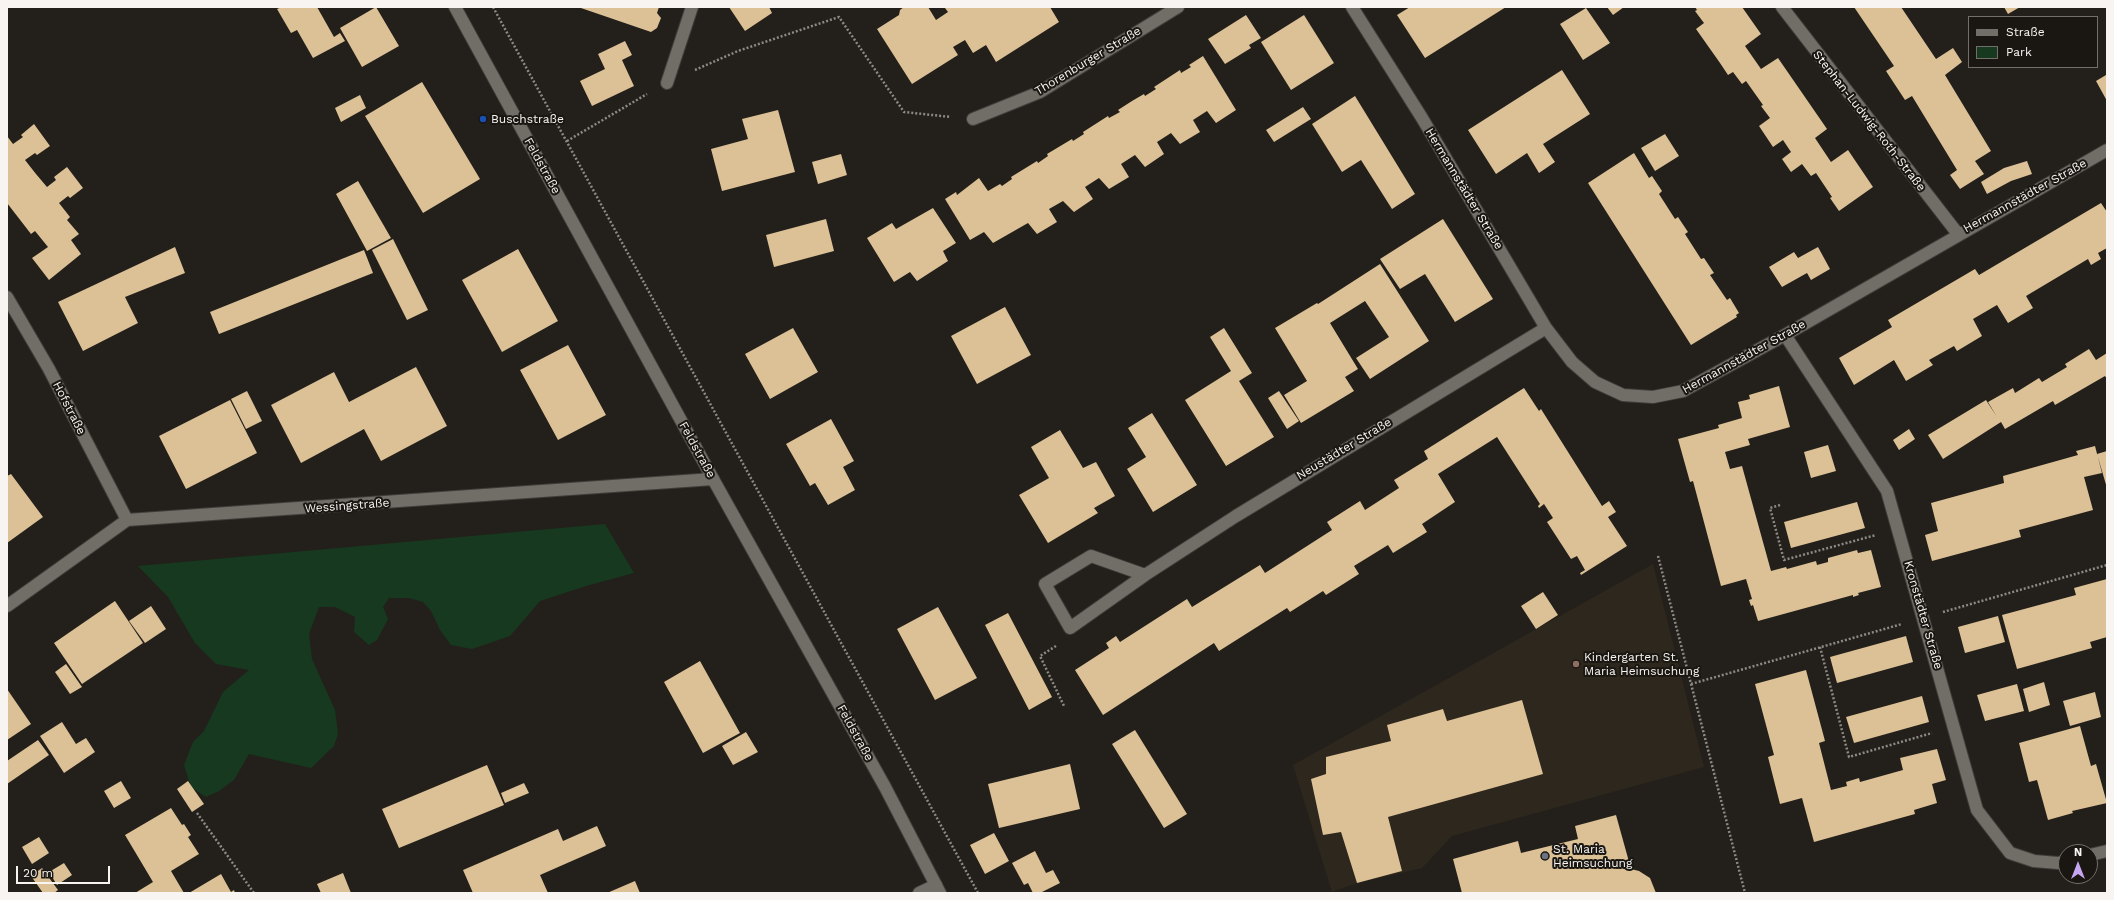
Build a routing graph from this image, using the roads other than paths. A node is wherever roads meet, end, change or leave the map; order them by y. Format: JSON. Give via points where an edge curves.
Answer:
{"nodes":[{"id":1,"x":455,"y":7,"type":"edge"},
{"id":2,"x":692,"y":7,"type":"edge"},
{"id":3,"x":1178,"y":7,"type":"edge"},
{"id":4,"x":1352,"y":7,"type":"edge"},
{"id":5,"x":1782,"y":7,"type":"edge"},
{"id":6,"x":667,"y":83,"type":"road end"},
{"id":7,"x":973,"y":119,"type":"road end"},
{"id":8,"x":2107,"y":150,"type":"edge"},
{"id":9,"x":1958,"y":234,"type":"junction"},
{"id":10,"x":7,"y":297,"type":"edge"},
{"id":11,"x":1546,"y":328,"type":"junction"},
{"id":12,"x":1785,"y":335,"type":"junction"},
{"id":13,"x":713,"y":479,"type":"junction"},
{"id":14,"x":127,"y":520,"type":"junction"},
{"id":15,"x":1145,"y":575,"type":"junction"},
{"id":16,"x":7,"y":606,"type":"edge"},
{"id":17,"x":2058,"y":863,"type":"edge"},
{"id":18,"x":938,"y":889,"type":"edge"},
{"id":19,"x":919,"y":893,"type":"edge"}],
"edges":[{"from":1,"to":13,"type":"street","name":"Feldstraße"},
{"from":2,"to":6,"type":"street"},
{"from":3,"to":7,"type":"street","name":"Thorenburger Straße","via":[[1040,92]]},
{"from":4,"to":11,"type":"street","name":"Hermannstädter Straße","via":[[1422,118]]},
{"from":5,"to":9,"type":"street","name":"Stephan-Ludwig-Roth-Straße"},
{"from":8,"to":9,"type":"street","name":"Hermannstädter Straße"},
{"from":9,"to":12,"type":"street","name":"Hermannstädter Straße"},
{"from":10,"to":14,"type":"street","name":"Hofstraße","via":[[49,369]]},
{"from":11,"to":12,"type":"street","name":"Hermannstädter Straße","via":[[1572,362],[1595,382],[1623,395],[1638,398],[1684,391]]},
{"from":11,"to":15,"type":"street","name":"Neustädter Straße","via":[[1319,464]]},
{"from":12,"to":17,"type":"street","name":"Kronstädter Straße","via":[[1888,491],[1977,810],[2010,853],[2034,861]]},
{"from":13,"to":14,"type":"street","name":"Wessingstraße"},
{"from":13,"to":18,"type":"street","name":"Feldstraße","via":[[886,787]]},
{"from":14,"to":16,"type":"street"},
{"from":15,"to":15,"type":"street","name":"Neustädter Straße","via":[[1070,628],[1045,584],[1091,556]]},
{"from":18,"to":19,"type":"street"}]}
